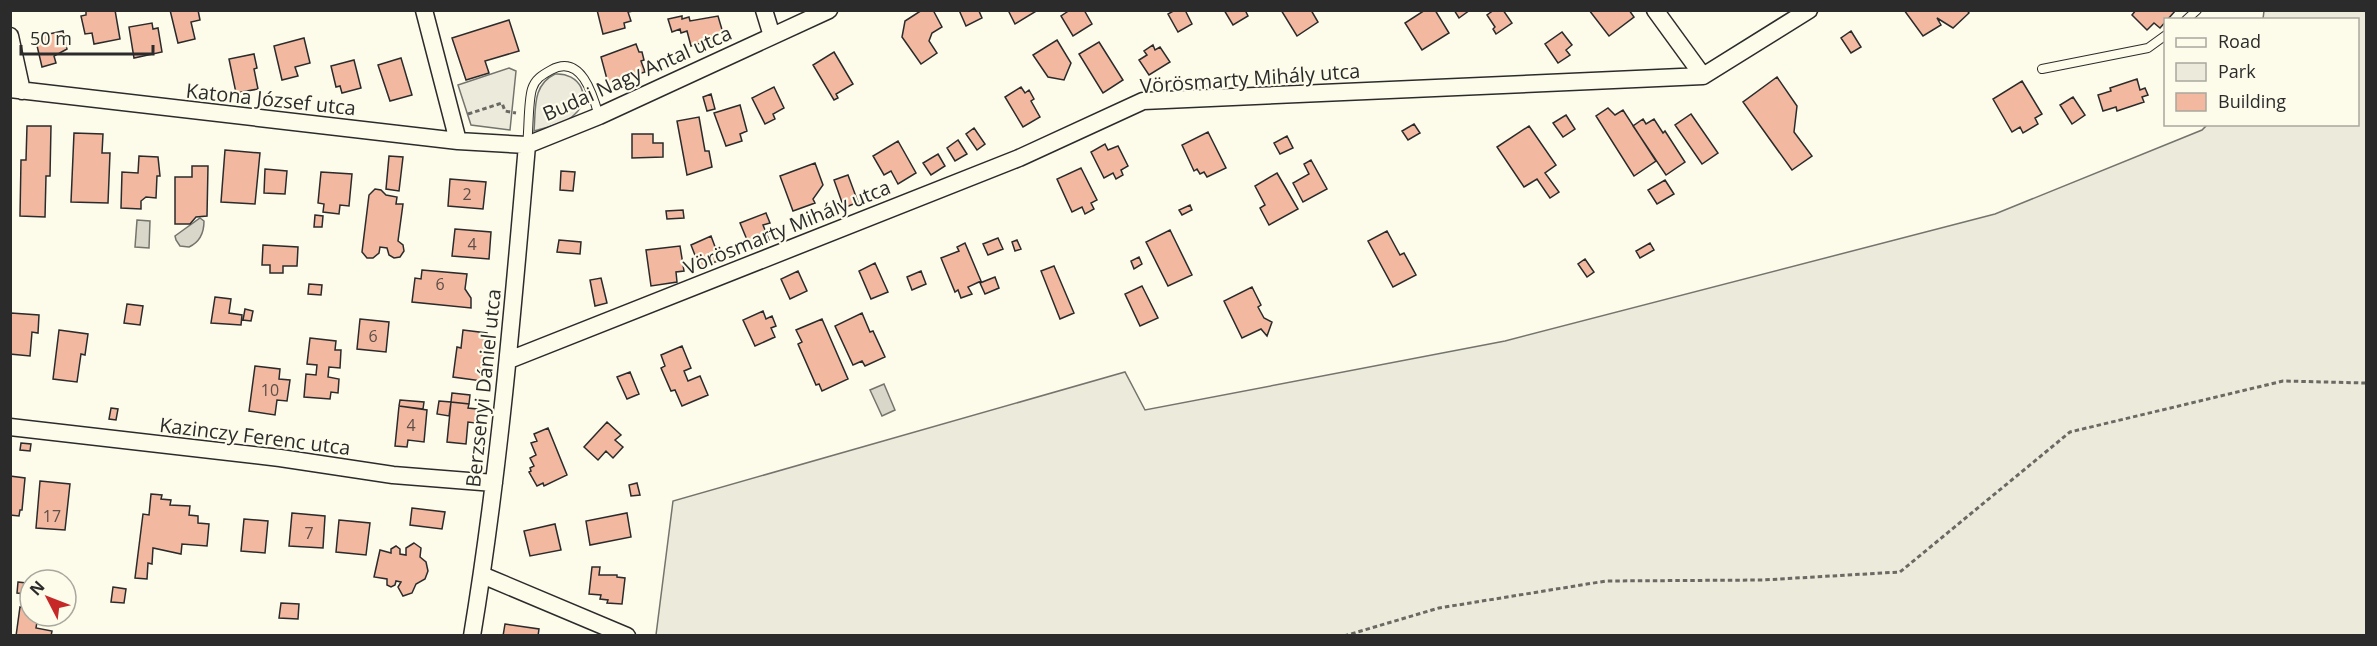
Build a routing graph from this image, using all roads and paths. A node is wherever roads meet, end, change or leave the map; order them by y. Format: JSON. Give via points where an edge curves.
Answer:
{"nodes":[{"id":1,"x":424,"y":10,"type":"edge"},
{"id":2,"x":764,"y":10,"type":"edge"},
{"id":3,"x":829,"y":10,"type":"edge"},
{"id":4,"x":1655,"y":10,"type":"edge"},
{"id":5,"x":1809,"y":10,"type":"edge"},
{"id":6,"x":10,"y":36,"type":"edge"},
{"id":7,"x":772,"y":36,"type":"junction"},
{"id":8,"x":2164,"y":36,"type":"edge"},
{"id":9,"x":2042,"y":69,"type":"dead end"},
{"id":10,"x":1703,"y":76,"type":"junction"},
{"id":11,"x":16,"y":90,"type":"edge"},
{"id":12,"x":530,"y":115,"type":"junction"},
{"id":13,"x":599,"y":116,"type":"junction"},
{"id":14,"x":452,"y":119,"type":"junction"},
{"id":15,"x":458,"y":141,"type":"junction"},
{"id":16,"x":527,"y":144,"type":"junction"},
{"id":17,"x":509,"y":360,"type":"junction"},
{"id":18,"x":2367,"y":383,"type":"edge"},
{"id":19,"x":10,"y":427,"type":"edge"},
{"id":20,"x":494,"y":483,"type":"junction"},
{"id":21,"x":482,"y":575,"type":"junction"},
{"id":22,"x":472,"y":636,"type":"edge"},
{"id":23,"x":627,"y":636,"type":"edge"},
{"id":24,"x":1344,"y":636,"type":"edge"}],
"edges":[{"from":1,"to":14,"type":"street"},
{"from":2,"to":7,"type":"street"},
{"from":3,"to":7,"type":"street","name":"Budai Nagy Antal utca"},
{"from":4,"to":10,"type":"street"},
{"from":5,"to":10,"type":"street","name":"Vörösmarty Mihály utca"},
{"from":6,"to":11,"type":"street"},
{"from":7,"to":13,"type":"street","name":"Budai Nagy Antal utca"},
{"from":8,"to":9,"type":"lane","via":[[2148,48]]},
{"from":10,"to":17,"type":"street","name":"Vörösmarty Mihály utca","via":[[1143,101],[1019,158]]},
{"from":11,"to":15,"type":"street","name":"Katona József utca"},
{"from":12,"to":13,"type":"lane","via":[[532,89],[539,76],[566,66],[581,73],[591,89]]},
{"from":12,"to":14,"type":"path","via":[[505,111],[502,103]]},
{"from":12,"to":16,"type":"lane"},
{"from":13,"to":16,"type":"street","name":"Budai Nagy Antal utca"},
{"from":14,"to":15,"type":"street"},
{"from":15,"to":16,"type":"street","name":"Katona József utca"},
{"from":16,"to":17,"type":"street","name":"Berzsenyi Dániel utca"},
{"from":17,"to":20,"type":"street","name":"Berzsenyi Dániel utca"},
{"from":18,"to":24,"type":"path","via":[[2283,381],[2070,432],[1900,572],[1763,580],[1606,581],[1439,608]]},
{"from":19,"to":20,"type":"street","name":"Kazinczy Ferenc utca","via":[[393,475]]},
{"from":20,"to":21,"type":"street","name":"Berzsenyi Dániel utca"},
{"from":21,"to":22,"type":"street","name":"Berzsenyi Dániel utca"},
{"from":21,"to":23,"type":"street"}]}
